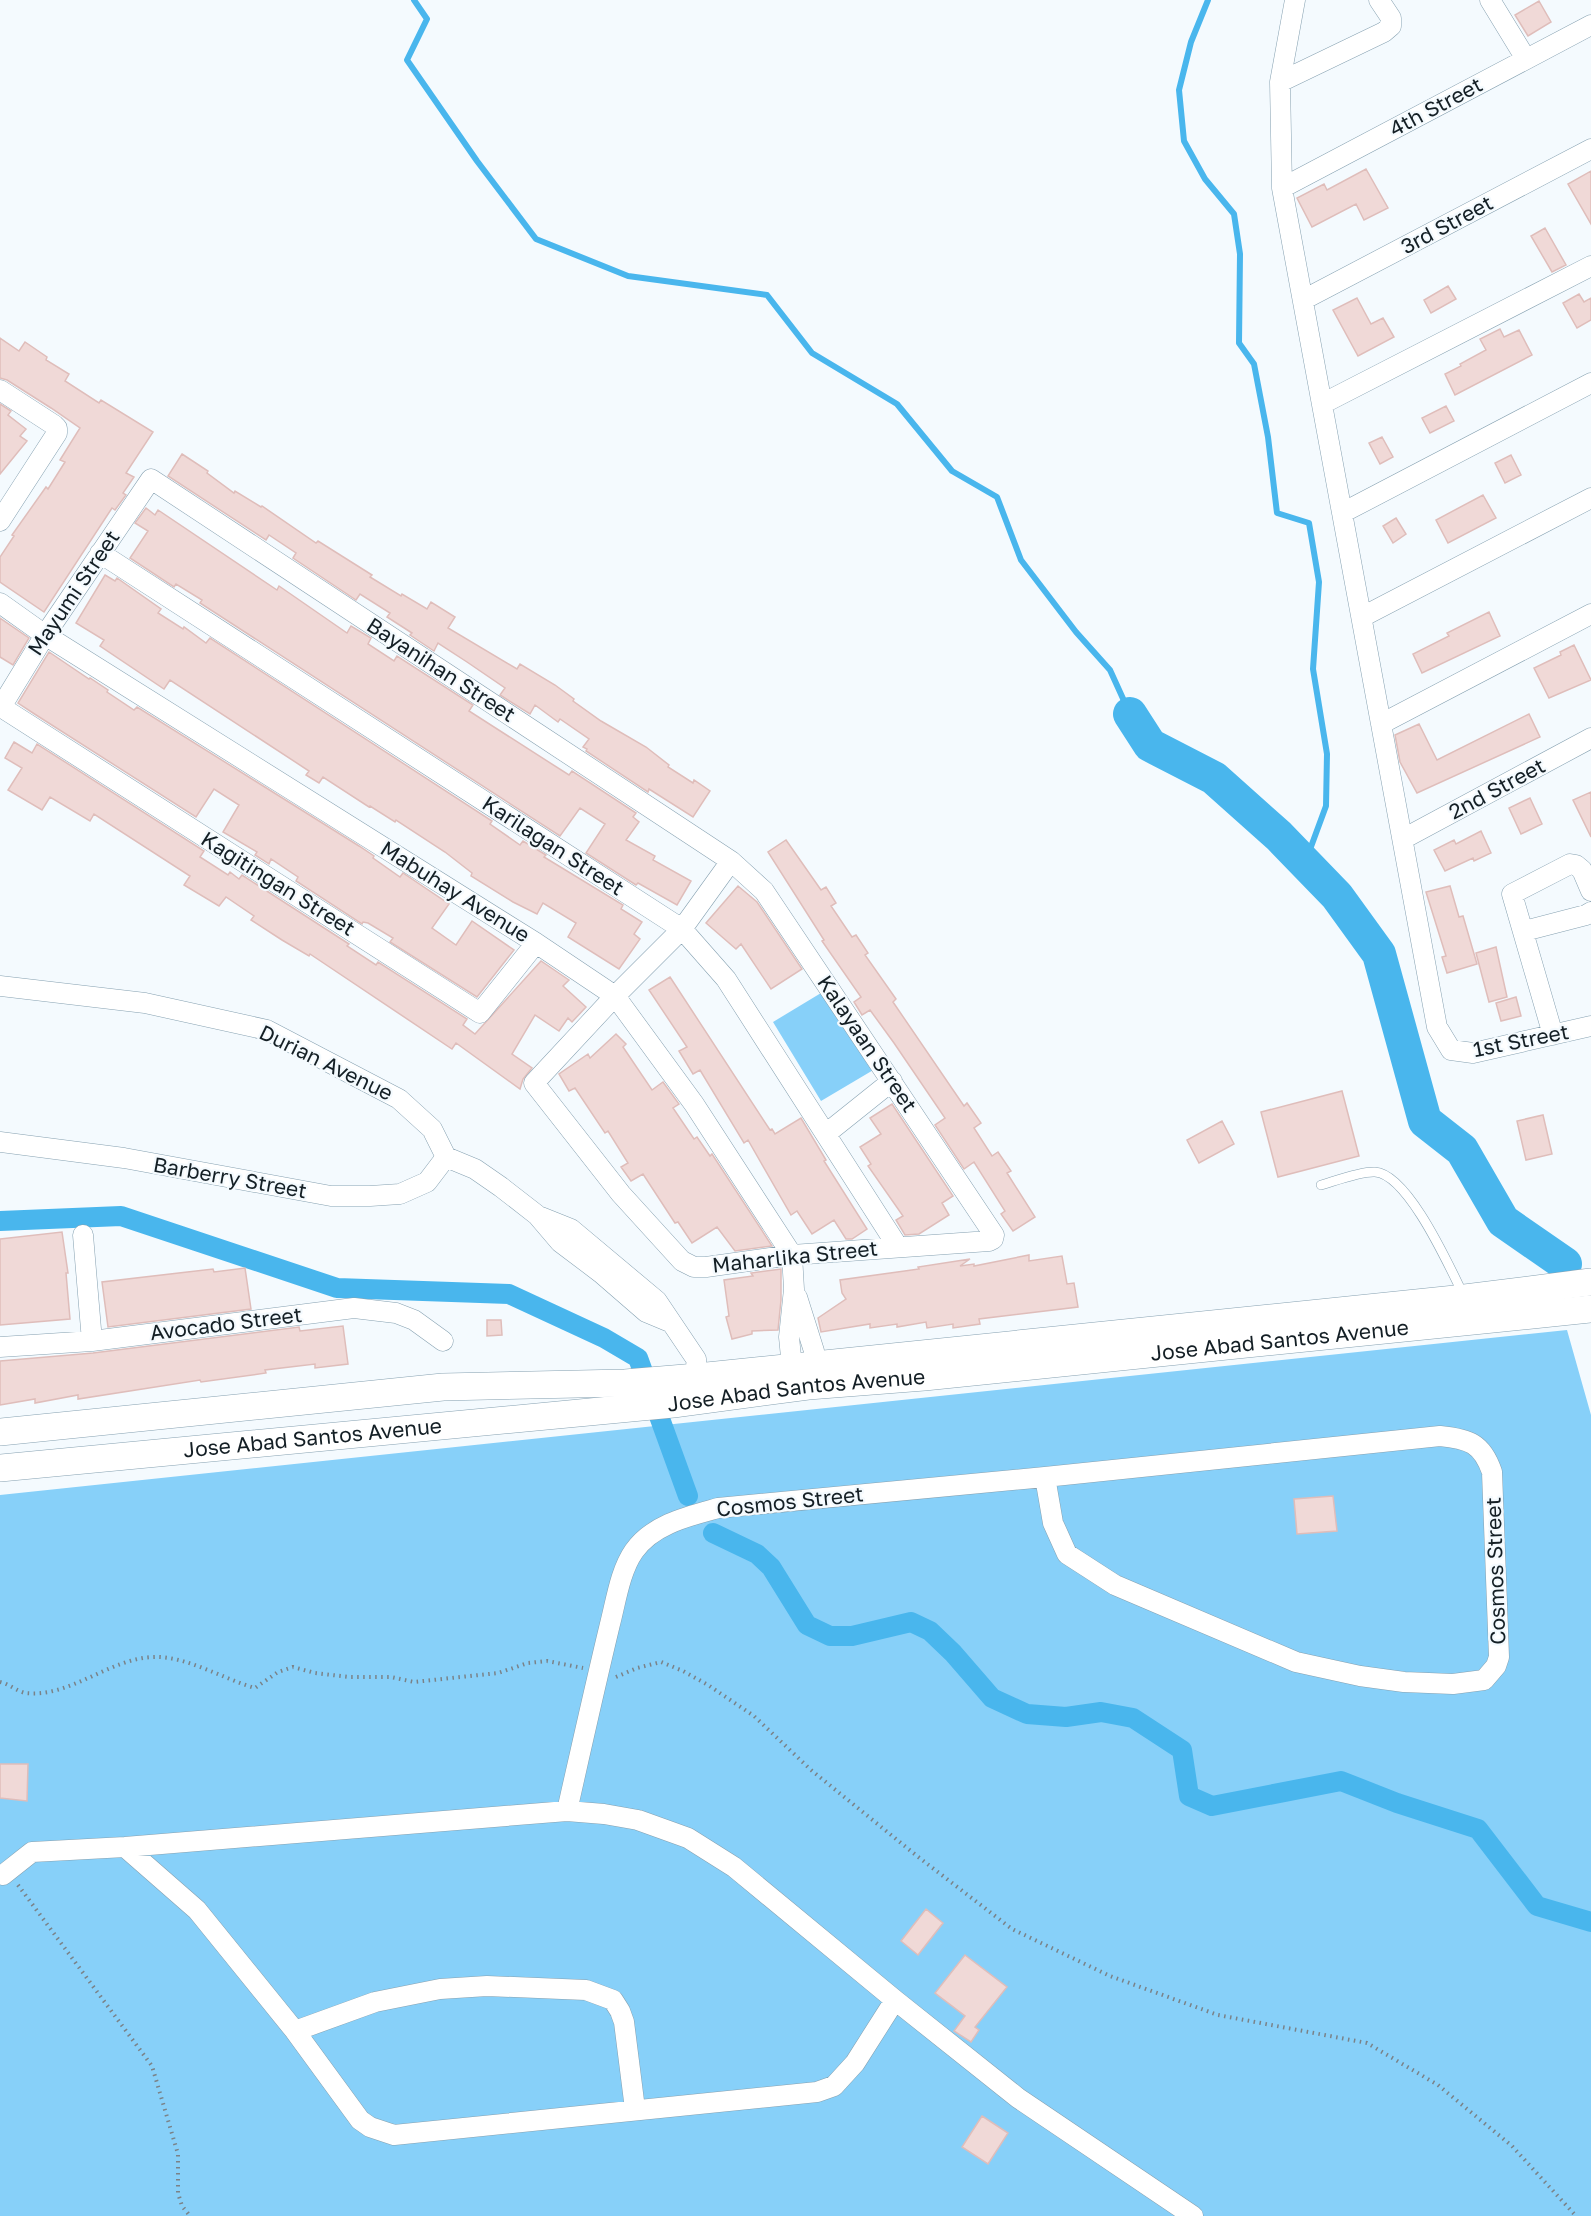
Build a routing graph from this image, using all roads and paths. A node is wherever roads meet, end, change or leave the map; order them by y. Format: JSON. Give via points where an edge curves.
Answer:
{"nodes":[{"id":1,"x":1295,"y":0,"type":"edge"},
{"id":2,"x":1379,"y":0,"type":"edge"},
{"id":3,"x":1490,"y":0,"type":"edge"},
{"id":4,"x":1591,"y":25,"type":"edge"},
{"id":5,"x":1526,"y":59,"type":"junction"},
{"id":6,"x":1280,"y":82,"type":"junction"},
{"id":7,"x":1591,"y":149,"type":"edge"},
{"id":8,"x":1282,"y":188,"type":"junction"},
{"id":9,"x":1591,"y":266,"type":"edge"},
{"id":10,"x":1303,"y":300,"type":"junction"},
{"id":11,"x":1591,"y":383,"type":"edge"},
{"id":12,"x":0,"y":390,"type":"edge"},
{"id":13,"x":1322,"y":404,"type":"junction"},
{"id":14,"x":151,"y":479,"type":"joint"},
{"id":15,"x":8,"y":491,"type":"edge"},
{"id":16,"x":1591,"y":498,"type":"edge"},
{"id":17,"x":1342,"y":513,"type":"junction"},
{"id":18,"x":0,"y":521,"type":"edge"},
{"id":19,"x":100,"y":553,"type":"junction"},
{"id":20,"x":0,"y":603,"type":"edge"},
{"id":21,"x":1591,"y":614,"type":"edge"},
{"id":22,"x":1362,"y":617,"type":"junction"},
{"id":23,"x":45,"y":634,"type":"junction"},
{"id":24,"x":1,"y":707,"type":"edge"},
{"id":25,"x":1382,"y":724,"type":"junction"},
{"id":26,"x":1591,"y":738,"type":"edge"},
{"id":27,"x":1403,"y":839,"type":"junction"},
{"id":28,"x":731,"y":861,"type":"junction"},
{"id":29,"x":1591,"y":891,"type":"edge"},
{"id":30,"x":1591,"y":912,"type":"edge"},
{"id":31,"x":682,"y":929,"type":"junction"},
{"id":32,"x":1524,"y":931,"type":"junction"},
{"id":33,"x":536,"y":943,"type":"junction"},
{"id":34,"x":0,"y":986,"type":"edge"},
{"id":35,"x":615,"y":996,"type":"junction"},
{"id":36,"x":1591,"y":1026,"type":"edge"},
{"id":37,"x":1553,"y":1035,"type":"junction"},
{"id":38,"x":892,"y":1081,"type":"junction"},
{"id":39,"x":827,"y":1132,"type":"junction"},
{"id":40,"x":0,"y":1142,"type":"edge"},
{"id":41,"x":446,"y":1157,"type":"junction"},
{"id":42,"x":1321,"y":1185,"type":"dead end"},
{"id":43,"x":83,"y":1235,"type":"dead end"},
{"id":44,"x":994,"y":1235,"type":"joint"},
{"id":45,"x":898,"y":1246,"type":"junction"},
{"id":46,"x":792,"y":1256,"type":"junction"},
{"id":47,"x":1591,"y":1282,"type":"edge"},
{"id":48,"x":1466,"y":1310,"type":"junction"},
{"id":49,"x":1582,"y":1310,"type":"edge"},
{"id":50,"x":92,"y":1341,"type":"junction"},
{"id":51,"x":443,"y":1341,"type":"dead end"},
{"id":52,"x":0,"y":1347,"type":"edge"},
{"id":53,"x":805,"y":1372,"type":"junction"},
{"id":54,"x":685,"y":1390,"type":"junction"},
{"id":55,"x":626,"y":1396,"type":"junction"},
{"id":56,"x":0,"y":1432,"type":"edge"},
{"id":57,"x":0,"y":1468,"type":"edge"},
{"id":58,"x":1045,"y":1477,"type":"junction"},
{"id":59,"x":598,"y":1672,"type":"junction"},
{"id":60,"x":0,"y":1682,"type":"edge"},
{"id":61,"x":567,"y":1811,"type":"junction"},
{"id":62,"x":125,"y":1847,"type":"junction"},
{"id":63,"x":3,"y":1875,"type":"joint"},
{"id":64,"x":895,"y":2000,"type":"junction"},
{"id":65,"x":295,"y":2031,"type":"junction"},
{"id":66,"x":635,"y":2109,"type":"junction"},
{"id":67,"x":190,"y":2216,"type":"edge"},
{"id":68,"x":1193,"y":2216,"type":"edge"},
{"id":69,"x":1576,"y":2216,"type":"edge"}],
"edges":[{"from":1,"to":6,"type":"street"},
{"from":2,"to":6,"type":"street","via":[[1391,18],[1391,26],[1384,32]]},
{"from":3,"to":5,"type":"street"},
{"from":4,"to":5,"type":"street","name":"4th Street"},
{"from":5,"to":8,"type":"street","name":"4th Street"},
{"from":6,"to":8,"type":"street"},
{"from":7,"to":10,"type":"street","name":"3rd Street"},
{"from":8,"to":10,"type":"street"},
{"from":9,"to":13,"type":"street"},
{"from":10,"to":13,"type":"street"},
{"from":11,"to":17,"type":"street"},
{"from":12,"to":15,"type":"street","via":[[54,425],[57,433]]},
{"from":13,"to":17,"type":"street"},
{"from":14,"to":19,"type":"street","name":"Mayumi Street"},
{"from":14,"to":28,"type":"street","name":"Bayanihan Street"},
{"from":15,"to":18,"type":"street"},
{"from":16,"to":22,"type":"street"},
{"from":17,"to":22,"type":"street"},
{"from":19,"to":23,"type":"street","name":"Mayumi Street"},
{"from":19,"to":31,"type":"street","name":"Karilagan Street"},
{"from":20,"to":23,"type":"street","name":"Mabuhay Avenue"},
{"from":21,"to":25,"type":"street"},
{"from":22,"to":25,"type":"street"},
{"from":23,"to":24,"type":"street","name":"Mayumi Street"},
{"from":23,"to":33,"type":"street","name":"Mabuhay Avenue"},
{"from":24,"to":33,"type":"street","name":"Kagitingan Street","via":[[480,1012]]},
{"from":25,"to":27,"type":"street"},
{"from":26,"to":27,"type":"street","name":"2nd Street"},
{"from":27,"to":37,"type":"street","name":"1st Street","via":[[1437,1028],[1451,1050],[1473,1053]]},
{"from":28,"to":31,"type":"street"},
{"from":28,"to":38,"type":"street","name":"Kalayaan Street","via":[[764,891]]},
{"from":29,"to":32,"type":"street","via":[[1582,870],[1570,864],[1512,894]]},
{"from":30,"to":32,"type":"street"},
{"from":31,"to":35,"type":"street"},
{"from":31,"to":39,"type":"street","name":"Karilagan Street","via":[[726,979]]},
{"from":32,"to":37,"type":"street"},
{"from":33,"to":35,"type":"street","name":"Mabuhay Avenue"},
{"from":34,"to":41,"type":"street","name":"Durian Avenue","via":[[145,1004],[267,1029],[399,1099],[432,1129]]},
{"from":35,"to":46,"type":"street","name":"Mabuhay Avenue","via":[[694,1104]]},
{"from":35,"to":46,"type":"street","name":"Maharlika Street","via":[[534,1083],[621,1194],[682,1261],[706,1267]]},
{"from":36,"to":37,"type":"street","name":"1st Street"},
{"from":38,"to":39,"type":"street"},
{"from":38,"to":44,"type":"street","name":"Kalayaan Street"},
{"from":39,"to":45,"type":"street","name":"Karilagan Street"},
{"from":40,"to":41,"type":"street","name":"Barberry Street","via":[[124,1158],[331,1196],[400,1194],[427,1182]]},
{"from":41,"to":54,"type":"street","via":[[475,1169],[537,1215],[560,1242],[646,1312],[670,1322],[696,1359]]},
{"from":42,"to":48,"type":"lane","via":[[1373,1171],[1384,1173],[1405,1192],[1431,1230]]},
{"from":43,"to":50,"type":"street"},
{"from":44,"to":45,"type":"street","name":"Maharlika Street","via":[[989,1241]]},
{"from":45,"to":46,"type":"street","name":"Maharlika Street"},
{"from":46,"to":53,"type":"street","name":"Mabuhay Avenue","via":[[794,1289],[789,1337]]},
{"from":47,"to":48,"type":"main road","name":"Jose Abad Santos Avenue"},
{"from":48,"to":49,"type":"main road","name":"Jose Abad Santos Avenue"},
{"from":48,"to":53,"type":"main road","name":"Jose Abad Santos Avenue"},
{"from":50,"to":51,"type":"street","name":"Avocado Street","via":[[354,1308],[396,1313],[414,1320]]},
{"from":50,"to":52,"type":"street","name":"Avocado Street"},
{"from":53,"to":54,"type":"main road","name":"Jose Abad Santos Avenue"},
{"from":54,"to":55,"type":"main road","name":"Jose Abad Santos Avenue"},
{"from":55,"to":56,"type":"main road","name":"Jose Abad Santos Avenue","via":[[443,1387]]},
{"from":55,"to":57,"type":"main road","name":"Jose Abad Santos Avenue"},
{"from":58,"to":58,"type":"street","name":"Cosmos Street","via":[[1440,1436],[1471,1442],[1480,1448],[1492,1472],[1499,1657],[1496,1666],[1484,1680],[1453,1684],[1360,1676],[1296,1662],[1114,1585],[1067,1554],[1053,1523]]},
{"from":58,"to":59,"type":"street","name":"Cosmos Street","via":[[718,1508],[679,1519],[652,1534],[634,1551],[622,1577]]},
{"from":59,"to":60,"type":"path","via":[[547,1661],[498,1674],[414,1682],[391,1677],[349,1677],[293,1666],[255,1688],[175,1658],[152,1656],[47,1693],[23,1692]]},
{"from":59,"to":61,"type":"street","name":"Cosmos Street"},
{"from":59,"to":69,"type":"path","via":[[618,1677],[661,1662],[708,1685],[754,1716],[916,1857],[1012,1929],[1110,1976],[1218,2015],[1367,2043],[1438,2085],[1512,2146]]},
{"from":61,"to":62,"type":"street"},
{"from":61,"to":64,"type":"street","via":[[638,1820],[688,1838],[734,1867]]},
{"from":62,"to":63,"type":"street","via":[[32,1852]]},
{"from":62,"to":65,"type":"street","via":[[197,1910]]},
{"from":63,"to":67,"type":"path","via":[[17,1883],[152,2066],[178,2154],[178,2193]]},
{"from":64,"to":66,"type":"street","via":[[855,2063],[834,2086],[817,2091]]},
{"from":64,"to":68,"type":"street","via":[[1018,2098]]},
{"from":65,"to":66,"type":"street","via":[[360,2120],[394,2135]]},
{"from":65,"to":66,"type":"street","via":[[375,2002],[440,1989],[487,1986],[586,1990],[613,2000],[620,2011]]}]}
